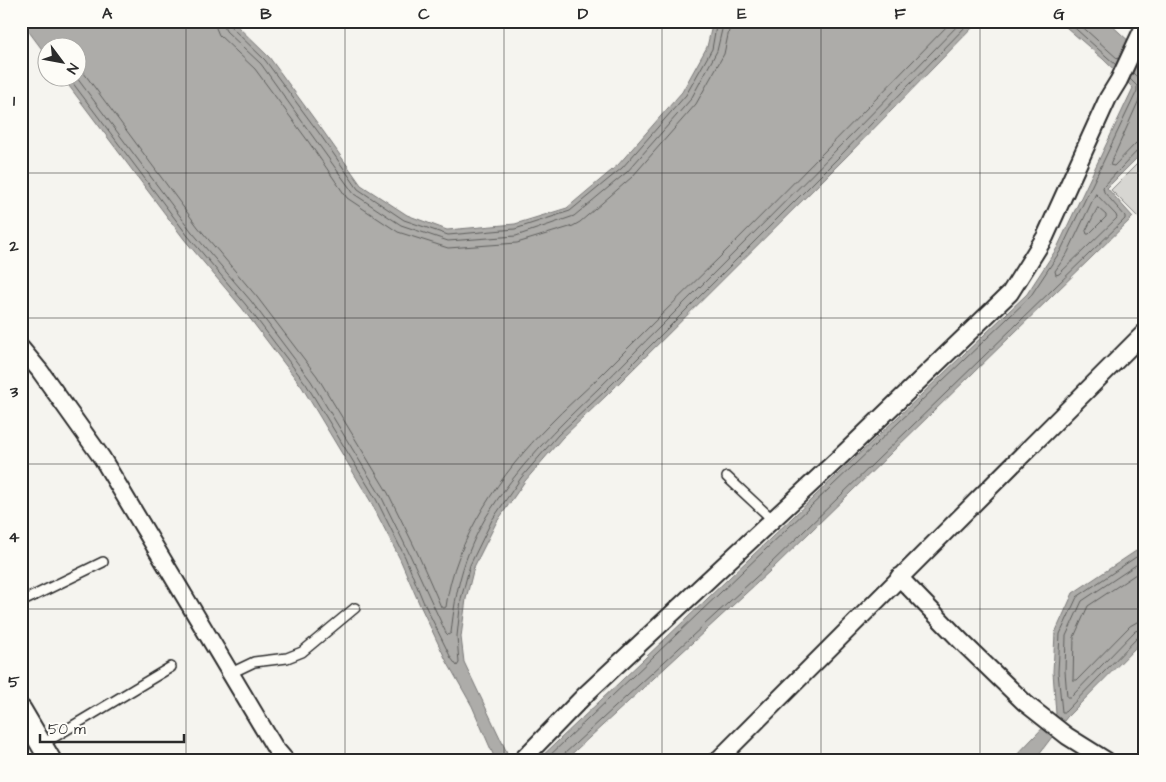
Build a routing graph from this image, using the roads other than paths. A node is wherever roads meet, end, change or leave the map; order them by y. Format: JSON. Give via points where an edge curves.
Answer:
{"nodes":[{"id":1,"x":1145,"y":24,"type":"edge"},
{"id":2,"x":1145,"y":332,"type":"edge"},
{"id":3,"x":21,"y":348,"type":"edge"},
{"id":4,"x":727,"y":477,"type":"dead end"},
{"id":5,"x":773,"y":520,"type":"junction"},
{"id":6,"x":103,"y":562,"type":"dead end"},
{"id":7,"x":899,"y":577,"type":"junction"},
{"id":8,"x":21,"y":602,"type":"edge"},
{"id":9,"x":355,"y":608,"type":"dead end"},
{"id":10,"x":171,"y":667,"type":"dead end"},
{"id":11,"x":231,"y":673,"type":"junction"},
{"id":12,"x":21,"y":710,"type":"edge"},
{"id":13,"x":46,"y":753,"type":"edge"},
{"id":14,"x":286,"y":761,"type":"edge"},
{"id":15,"x":521,"y":761,"type":"edge"},
{"id":16,"x":716,"y":761,"type":"edge"},
{"id":17,"x":1107,"y":761,"type":"edge"}],
"edges":[{"from":1,"to":5,"type":"street","via":[[1045,237],[1010,293]]},
{"from":2,"to":7,"type":"street"},
{"from":3,"to":11,"type":"street","via":[[102,458]]},
{"from":4,"to":5,"type":"lane"},
{"from":5,"to":15,"type":"street","via":[[587,693]]},
{"from":6,"to":8,"type":"lane"},
{"from":7,"to":16,"type":"street"},
{"from":7,"to":17,"type":"street","via":[[1025,703],[1067,736]]},
{"from":9,"to":11,"type":"lane","via":[[302,652],[287,658],[254,662]]},
{"from":10,"to":13,"type":"lane"},
{"from":11,"to":14,"type":"street"},
{"from":12,"to":13,"type":"street"}]}
